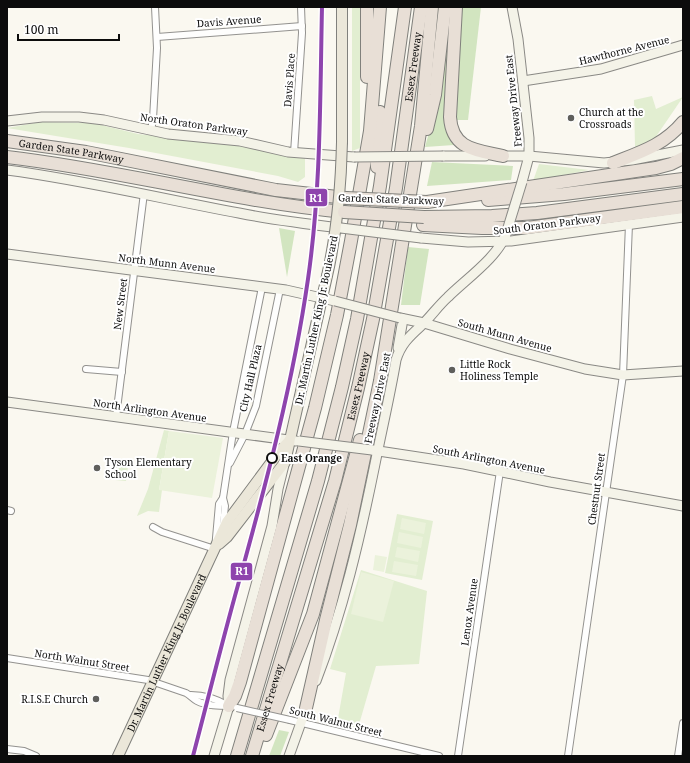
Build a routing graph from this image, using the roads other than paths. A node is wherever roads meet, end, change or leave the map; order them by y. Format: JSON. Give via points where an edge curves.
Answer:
{"nodes":[{"id":1,"x":155,"y":7,"type":"edge"},
{"id":2,"x":301,"y":7,"type":"edge"},
{"id":3,"x":342,"y":7,"type":"edge"},
{"id":4,"x":367,"y":7,"type":"edge"},
{"id":5,"x":380,"y":7,"type":"edge"},
{"id":6,"x":386,"y":7,"type":"edge"},
{"id":7,"x":405,"y":7,"type":"edge"},
{"id":8,"x":421,"y":7,"type":"edge"},
{"id":9,"x":432,"y":7,"type":"edge"},
{"id":10,"x":444,"y":7,"type":"edge"},
{"id":11,"x":456,"y":7,"type":"edge"},
{"id":12,"x":512,"y":7,"type":"edge"},
{"id":13,"x":302,"y":26,"type":"junction"},
{"id":14,"x":157,"y":37,"type":"junction"},
{"id":15,"x":683,"y":45,"type":"edge"},
{"id":16,"x":523,"y":81,"type":"junction"},
{"id":17,"x":7,"y":121,"type":"edge"},
{"id":18,"x":683,"y":122,"type":"edge"},
{"id":19,"x":151,"y":131,"type":"junction"},
{"id":20,"x":7,"y":141,"type":"edge"},
{"id":21,"x":683,"y":150,"type":"edge"},
{"id":22,"x":294,"y":153,"type":"junction"},
{"id":23,"x":503,"y":156,"type":"junction"},
{"id":24,"x":529,"y":156,"type":"junction"},
{"id":25,"x":7,"y":157,"type":"edge"},
{"id":26,"x":683,"y":158,"type":"edge"},
{"id":27,"x":613,"y":163,"type":"junction"},
{"id":28,"x":364,"y":168,"type":"junction"},
{"id":29,"x":7,"y":170,"type":"edge"},
{"id":30,"x":683,"y":178,"type":"edge"},
{"id":31,"x":380,"y":186,"type":"junction"},
{"id":32,"x":411,"y":186,"type":"junction"},
{"id":33,"x":144,"y":193,"type":"junction"},
{"id":34,"x":683,"y":194,"type":"edge"},
{"id":35,"x":427,"y":202,"type":"junction"},
{"id":36,"x":683,"y":207,"type":"edge"},
{"id":37,"x":683,"y":216,"type":"edge"},
{"id":38,"x":424,"y":221,"type":"junction"},
{"id":39,"x":629,"y":224,"type":"junction"},
{"id":40,"x":504,"y":238,"type":"junction"},
{"id":41,"x":7,"y":254,"type":"edge"},
{"id":42,"x":135,"y":270,"type":"junction"},
{"id":43,"x":262,"y":287,"type":"junction"},
{"id":44,"x":280,"y":289,"type":"junction"},
{"id":45,"x":394,"y":297,"type":"junction"},
{"id":46,"x":323,"y":298,"type":"junction"},
{"id":47,"x":401,"y":319,"type":"junction"},
{"id":48,"x":424,"y":323,"type":"junction"},
{"id":49,"x":396,"y":360,"type":"junction"},
{"id":50,"x":86,"y":368,"type":"dead end"},
{"id":51,"x":683,"y":371,"type":"edge"},
{"id":52,"x":122,"y":372,"type":"junction"},
{"id":53,"x":623,"y":375,"type":"junction"},
{"id":54,"x":7,"y":402,"type":"edge"},
{"id":55,"x":116,"y":417,"type":"junction"},
{"id":56,"x":233,"y":432,"type":"junction"},
{"id":57,"x":246,"y":434,"type":"junction"},
{"id":58,"x":295,"y":440,"type":"junction"},
{"id":59,"x":375,"y":450,"type":"junction"},
{"id":60,"x":285,"y":462,"type":"junction"},
{"id":61,"x":228,"y":468,"type":"junction"},
{"id":62,"x":500,"y":471,"type":"junction"},
{"id":63,"x":606,"y":492,"type":"junction"},
{"id":64,"x":223,"y":498,"type":"junction"},
{"id":65,"x":683,"y":506,"type":"edge"},
{"id":66,"x":153,"y":527,"type":"dead end"},
{"id":67,"x":222,"y":530,"type":"junction"},
{"id":68,"x":215,"y":549,"type":"junction"},
{"id":69,"x":7,"y":658,"type":"edge"},
{"id":70,"x":153,"y":681,"type":"junction"},
{"id":71,"x":233,"y":707,"type":"junction"},
{"id":72,"x":306,"y":708,"type":"junction"},
{"id":73,"x":301,"y":723,"type":"junction"},
{"id":74,"x":683,"y":723,"type":"edge"},
{"id":75,"x":7,"y":749,"type":"edge"},
{"id":76,"x":36,"y":756,"type":"edge"},
{"id":77,"x":118,"y":756,"type":"edge"},
{"id":78,"x":214,"y":756,"type":"edge"},
{"id":79,"x":237,"y":756,"type":"edge"},
{"id":80,"x":252,"y":756,"type":"edge"},
{"id":81,"x":257,"y":756,"type":"edge"},
{"id":82,"x":288,"y":756,"type":"edge"},
{"id":83,"x":439,"y":756,"type":"edge"},
{"id":84,"x":458,"y":756,"type":"edge"},
{"id":85,"x":568,"y":756,"type":"edge"},
{"id":86,"x":678,"y":756,"type":"edge"}],
"edges":[{"from":1,"to":14,"type":"street"},
{"from":2,"to":13,"type":"street","name":"Davis Place"},
{"from":3,"to":46,"type":"main road","name":"Dr. Martin Luther King Jr. Boulevard","bridge":true,"via":[[342,142],[338,210]]},
{"from":4,"to":28,"type":"highway","via":[[367,122]]},
{"from":5,"to":28,"type":"highway","via":[[372,115]]},
{"from":6,"to":31,"type":"highway","via":[[376,153]]},
{"from":7,"to":31,"type":"highway","name":"Essex Freeway"},
{"from":8,"to":80,"type":"highway","name":"Essex Freeway","via":[[396,188],[358,388],[335,481]]},
{"from":9,"to":32,"type":"highway","via":[[423,109]]},
{"from":10,"to":32,"type":"highway","via":[[433,103]]},
{"from":11,"to":23,"type":"highway","via":[[450,117],[452,129],[457,140],[466,146]]},
{"from":12,"to":16,"type":"main road","name":"Freeway Drive East"},
{"from":13,"to":14,"type":"street","name":"Davis Avenue"},
{"from":13,"to":22,"type":"street","name":"Davis Place"},
{"from":14,"to":19,"type":"street"},
{"from":15,"to":16,"type":"main road","name":"Hawthorne Avenue","via":[[601,69]]},
{"from":16,"to":24,"type":"main road","name":"Freeway Drive East"},
{"from":17,"to":19,"type":"main road","name":"North Oraton Parkway","via":[[42,117],[79,117]]},
{"from":18,"to":27,"type":"highway","via":[[660,143]]},
{"from":19,"to":22,"type":"main road","name":"North Oraton Parkway","via":[[240,141]]},
{"from":20,"to":35,"type":"highway","name":"Garden State Parkway","bridge":true,"via":[[86,152],[276,190],[346,198]]},
{"from":21,"to":27,"type":"main road"},
{"from":22,"to":23,"type":"main road","name":"North Oraton Parkway","bridge":true,"via":[[354,157]]},
{"from":23,"to":24,"type":"main road"},
{"from":24,"to":27,"type":"main road"},
{"from":24,"to":40,"type":"main road","name":"Freeway Drive East","bridge":true},
{"from":25,"to":38,"type":"highway","name":"Garden State Parkway","bridge":true,"via":[[86,168],[289,206]]},
{"from":26,"to":35,"type":"highway","via":[[656,168]]},
{"from":28,"to":71,"type":"highway","via":[[343,288],[321,384]]},
{"from":29,"to":33,"type":"main road","via":[[68,178]]},
{"from":30,"to":35,"type":"highway","name":"Garden State Parkway","via":[[527,198]]},
{"from":31,"to":79,"type":"highway","name":"Essex Freeway","via":[[354,332],[334,422]]},
{"from":32,"to":45,"type":"highway"},
{"from":33,"to":40,"type":"main road","name":"South Oraton Parkway","bridge":true,"via":[[251,216],[341,228],[460,242]]},
{"from":33,"to":42,"type":"street","name":"New Street"},
{"from":34,"to":38,"type":"highway","name":"Garden State Parkway","via":[[531,214]]},
{"from":36,"to":38,"type":"highway","via":[[527,228],[487,229]]},
{"from":37,"to":39,"type":"main road","name":"South Oraton Parkway"},
{"from":39,"to":40,"type":"main road","name":"South Oraton Parkway","via":[[554,236]]},
{"from":39,"to":53,"type":"street","name":"Chestnut Street"},
{"from":40,"to":48,"type":"main road","name":"Freeway Drive East","via":[[494,253]]},
{"from":41,"to":42,"type":"main road","name":"North Munn Avenue"},
{"from":42,"to":43,"type":"main road","name":"North Munn Avenue"},
{"from":42,"to":52,"type":"street","name":"New Street"},
{"from":43,"to":44,"type":"main road","name":"North Munn Avenue"},
{"from":43,"to":56,"type":"street","name":"City Hall Plaza"},
{"from":44,"to":46,"type":"main road","name":"North Munn Avenue"},
{"from":44,"to":57,"type":"street","name":"City Hall Plaza","via":[[256,406]]},
{"from":45,"to":72,"type":"highway","via":[[380,381],[355,501]]},
{"from":45,"to":81,"type":"highway","via":[[353,469],[315,607]]},
{"from":46,"to":47,"type":"main road","name":"South Munn Avenue","bridge":true},
{"from":46,"to":58,"type":"main road","name":"Dr. Martin Luther King Jr. Boulevard"},
{"from":47,"to":48,"type":"main road","name":"South Munn Avenue"},
{"from":47,"to":49,"type":"main road"},
{"from":48,"to":49,"type":"main road","name":"Freeway Drive East","via":[[403,343]]},
{"from":48,"to":53,"type":"main road","name":"South Munn Avenue","via":[[568,365]]},
{"from":49,"to":59,"type":"main road","name":"Freeway Drive East"},
{"from":50,"to":52,"type":"street"},
{"from":51,"to":53,"type":"main road","name":"South Munn Avenue"},
{"from":52,"to":55,"type":"street","name":"New Street"},
{"from":53,"to":63,"type":"street","name":"Chestnut Street"},
{"from":54,"to":55,"type":"main road","name":"North Arlington Avenue"},
{"from":55,"to":56,"type":"main road","name":"North Arlington Avenue"},
{"from":56,"to":57,"type":"main road","name":"North Arlington Avenue"},
{"from":56,"to":61,"type":"street","name":"City Hall Plaza"},
{"from":57,"to":58,"type":"main road","name":"North Arlington Avenue"},
{"from":57,"to":61,"type":"street","name":"City Hall Plaza"},
{"from":58,"to":59,"type":"main road","name":"South Arlington Avenue","bridge":true},
{"from":58,"to":60,"type":"main road","name":"Dr. Martin Luther King Jr. Boulevard"},
{"from":58,"to":67,"type":"main road","name":"Dr. Martin Luther King Jr. Boulevard","via":[[275,458]]},
{"from":59,"to":62,"type":"main road","name":"South Arlington Avenue"},
{"from":59,"to":72,"type":"main road","name":"Freeway Drive East","via":[[365,512],[343,602]]},
{"from":60,"to":68,"type":"main road","name":"Dr. Martin Luther King Jr. Boulevard"},
{"from":60,"to":71,"type":"main road","via":[[272,526],[230,680],[228,696]]},
{"from":61,"to":64,"type":"street","name":"City Hall Plaza"},
{"from":62,"to":63,"type":"main road","name":"South Arlington Avenue"},
{"from":62,"to":84,"type":"street","name":"Lenox Avenue"},
{"from":63,"to":65,"type":"main road","name":"South Arlington Avenue"},
{"from":63,"to":85,"type":"street","name":"Chestnut Street"},
{"from":64,"to":67,"type":"street","name":"City Hall Plaza","via":[[225,506]]},
{"from":64,"to":68,"type":"street","name":"City Hall Plaza","via":[[218,505]]},
{"from":66,"to":68,"type":"street"},
{"from":67,"to":68,"type":"main road","name":"Dr. Martin Luther King Jr. Boulevard"},
{"from":68,"to":70,"type":"main road","name":"Dr. Martin Luther King Jr. Boulevard"},
{"from":69,"to":70,"type":"street","name":"North Walnut Street"},
{"from":70,"to":71,"type":"street","name":"South Walnut Street","via":[[191,695],[197,701],[217,707]]},
{"from":70,"to":77,"type":"main road","name":"Dr. Martin Luther King Jr. Boulevard"},
{"from":71,"to":73,"type":"street","name":"South Walnut Street","bridge":true},
{"from":71,"to":78,"type":"main road"},
{"from":72,"to":73,"type":"main road","name":"Freeway Drive East"},
{"from":73,"to":82,"type":"main road","name":"Freeway Drive East"},
{"from":73,"to":83,"type":"street","name":"South Walnut Street"},
{"from":74,"to":86,"type":"street"},
{"from":75,"to":76,"type":"street","via":[[24,751]]}]}
